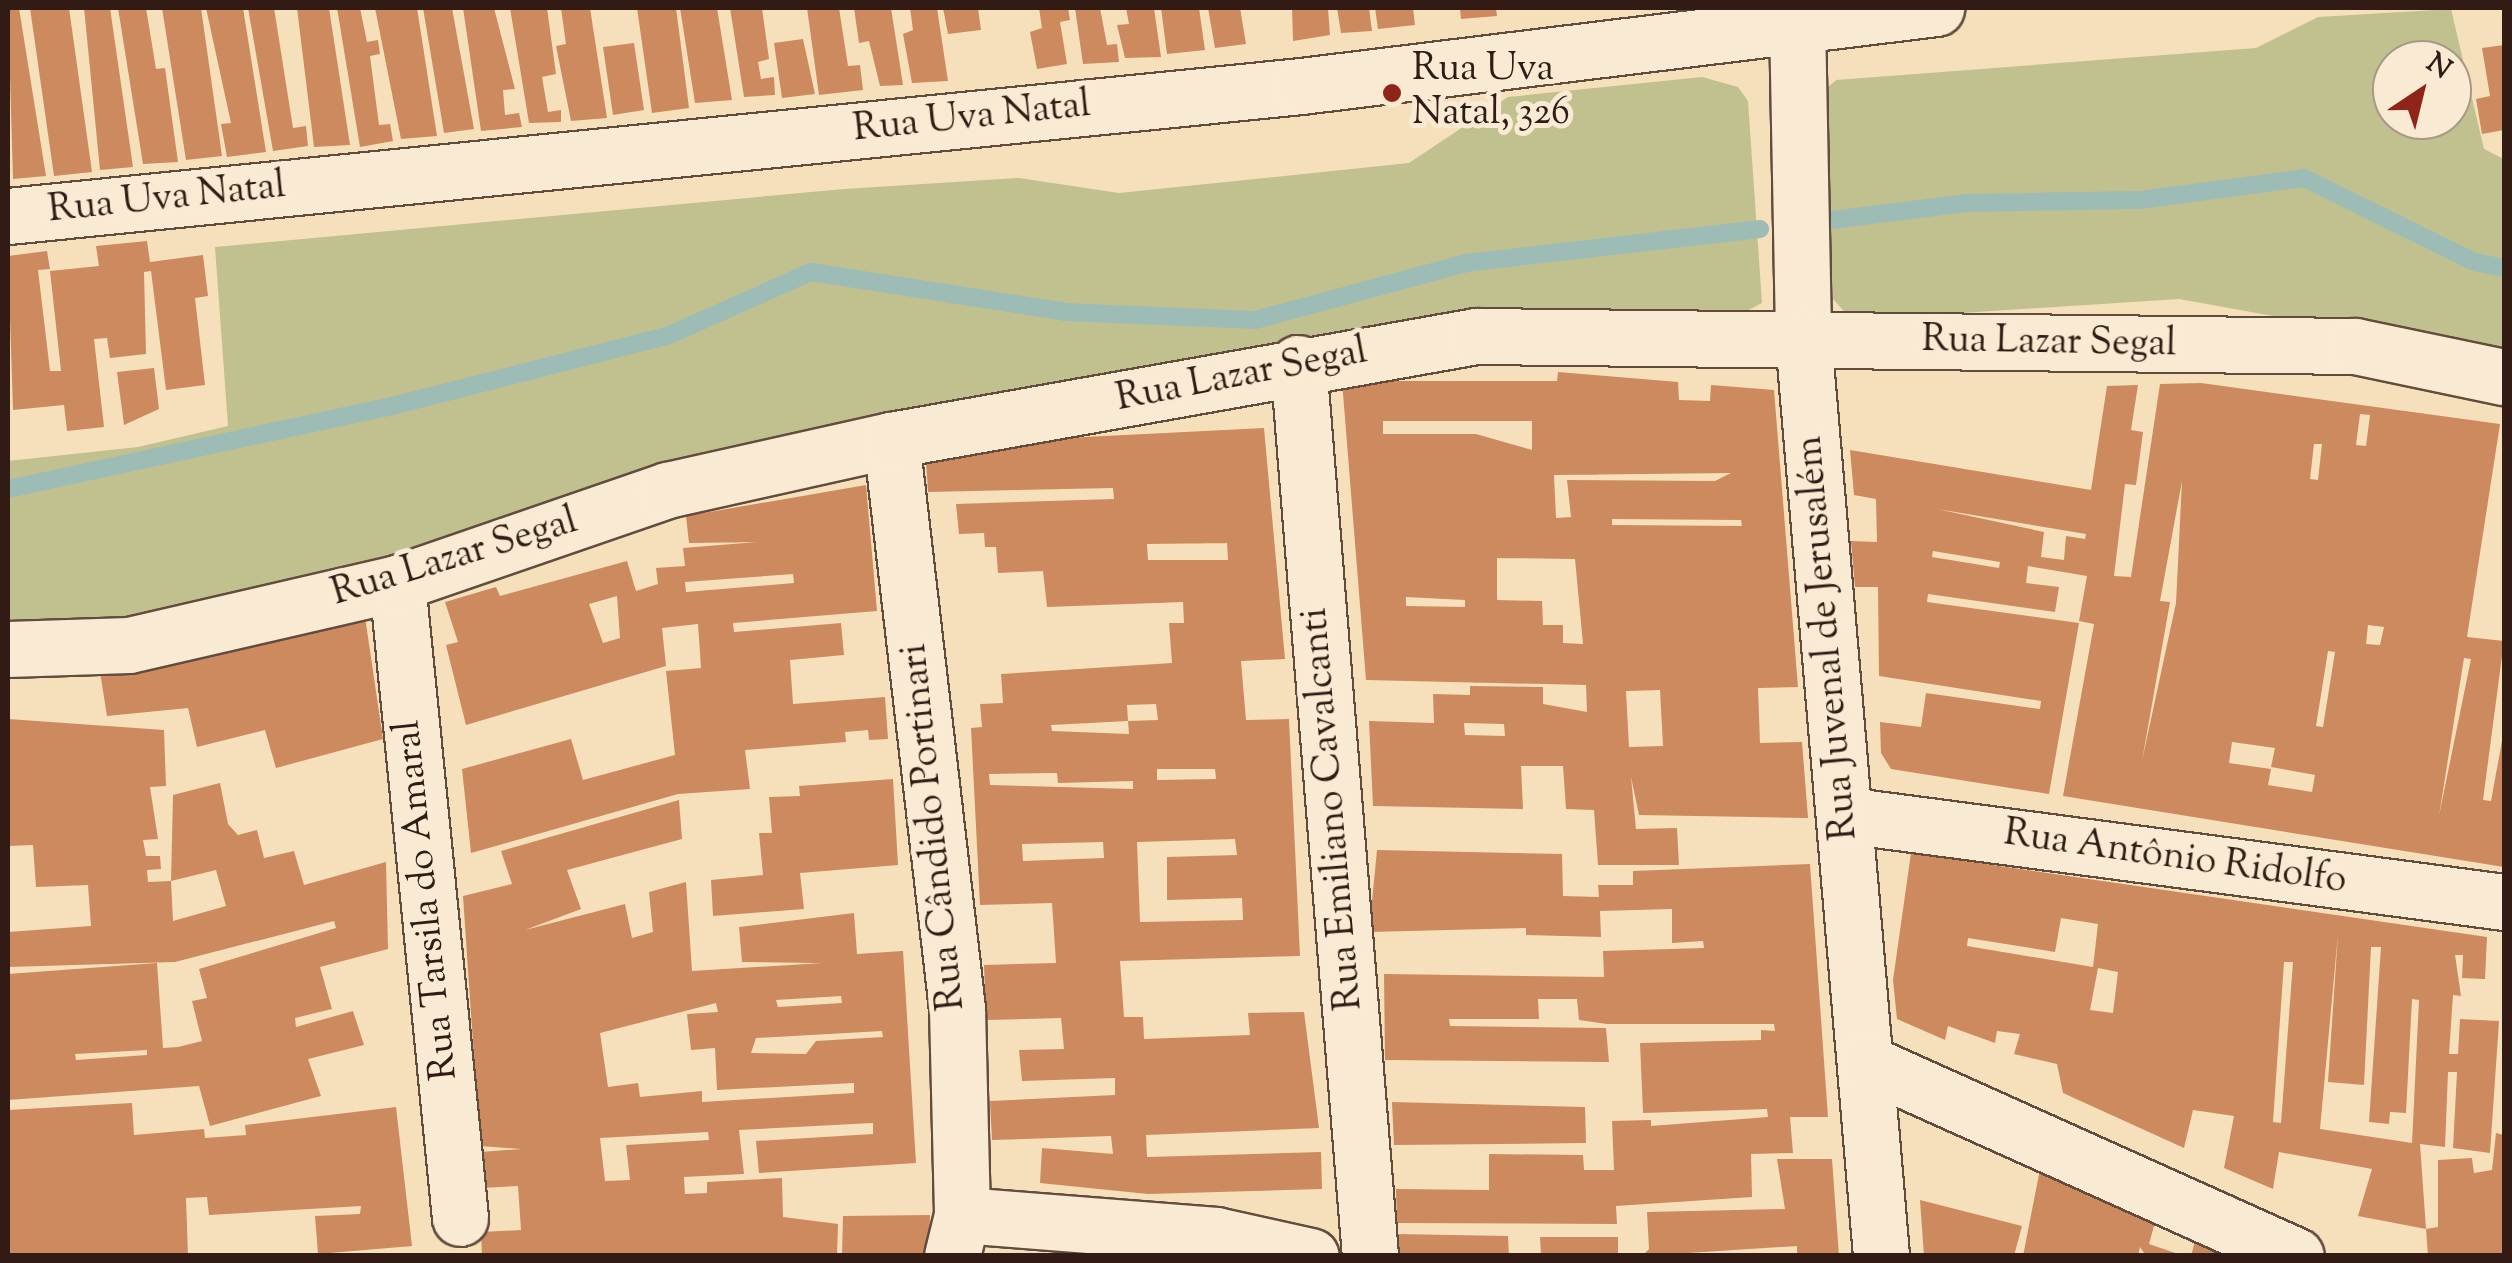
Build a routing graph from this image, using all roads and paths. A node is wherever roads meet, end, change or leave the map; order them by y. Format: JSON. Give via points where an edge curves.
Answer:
{"nodes":[{"id":1,"x":1936,"y":8,"type":"edge"},
{"id":2,"x":1798,"y":30,"type":"junction"},
{"id":3,"x":8,"y":216,"type":"edge"},
{"id":4,"x":1804,"y":316,"type":"junction"},
{"id":5,"x":1298,"y":363,"type":"junction"},
{"id":6,"x":2504,"y":377,"type":"edge"},
{"id":7,"x":891,"y":440,"type":"junction"},
{"id":8,"x":397,"y":583,"type":"junction"},
{"id":9,"x":8,"y":649,"type":"edge"},
{"id":10,"x":1845,"y":815,"type":"junction"},
{"id":11,"x":2504,"y":902,"type":"edge"},
{"id":12,"x":1867,"y":1063,"type":"junction"},
{"id":13,"x":460,"y":1218,"type":"dead end"},
{"id":14,"x":957,"y":1235,"type":"edge"},
{"id":15,"x":1311,"y":1256,"type":"edge"},
{"id":16,"x":1370,"y":1256,"type":"edge"},
{"id":17,"x":1880,"y":1256,"type":"edge"},
{"id":18,"x":2296,"y":1256,"type":"edge"}],
"edges":[{"from":1,"to":2,"type":"street","name":"Rua Uva Natal"},
{"from":2,"to":3,"type":"street","name":"Rua Uva Natal"},
{"from":2,"to":4,"type":"street","name":"Rua Juvenal de Jerusalém"},
{"from":4,"to":5,"type":"street","name":"Rua Lazar Segal","via":[[1476,336]]},
{"from":4,"to":6,"type":"street","name":"Rua Lazar Segal","via":[[2354,346]]},
{"from":4,"to":10,"type":"street","name":"Rua Juvenal de Jerusalém"},
{"from":5,"to":7,"type":"street","name":"Rua Lazar Segal"},
{"from":5,"to":16,"type":"street","name":"Rua Emiliano Cavalcanti"},
{"from":7,"to":8,"type":"street","name":"Rua Lazar Segal","via":[[666,490]]},
{"from":7,"to":14,"type":"street","name":"Rua Cândido Portinari","via":[[957,1009]]},
{"from":8,"to":9,"type":"street","name":"Rua Lazar Segal","via":[[129,645]]},
{"from":8,"to":13,"type":"street","name":"Rua Tarsila do Amaral"},
{"from":10,"to":11,"type":"street","name":"Rua Antônio Ridolfo"},
{"from":10,"to":12,"type":"street","name":"Rua Juvenal de Jerusalém"},
{"from":12,"to":17,"type":"street","name":"Rua Juvenal de Jerusalém"},
{"from":12,"to":18,"type":"street"},
{"from":14,"to":15,"type":"street","via":[[1216,1234]]}]}
